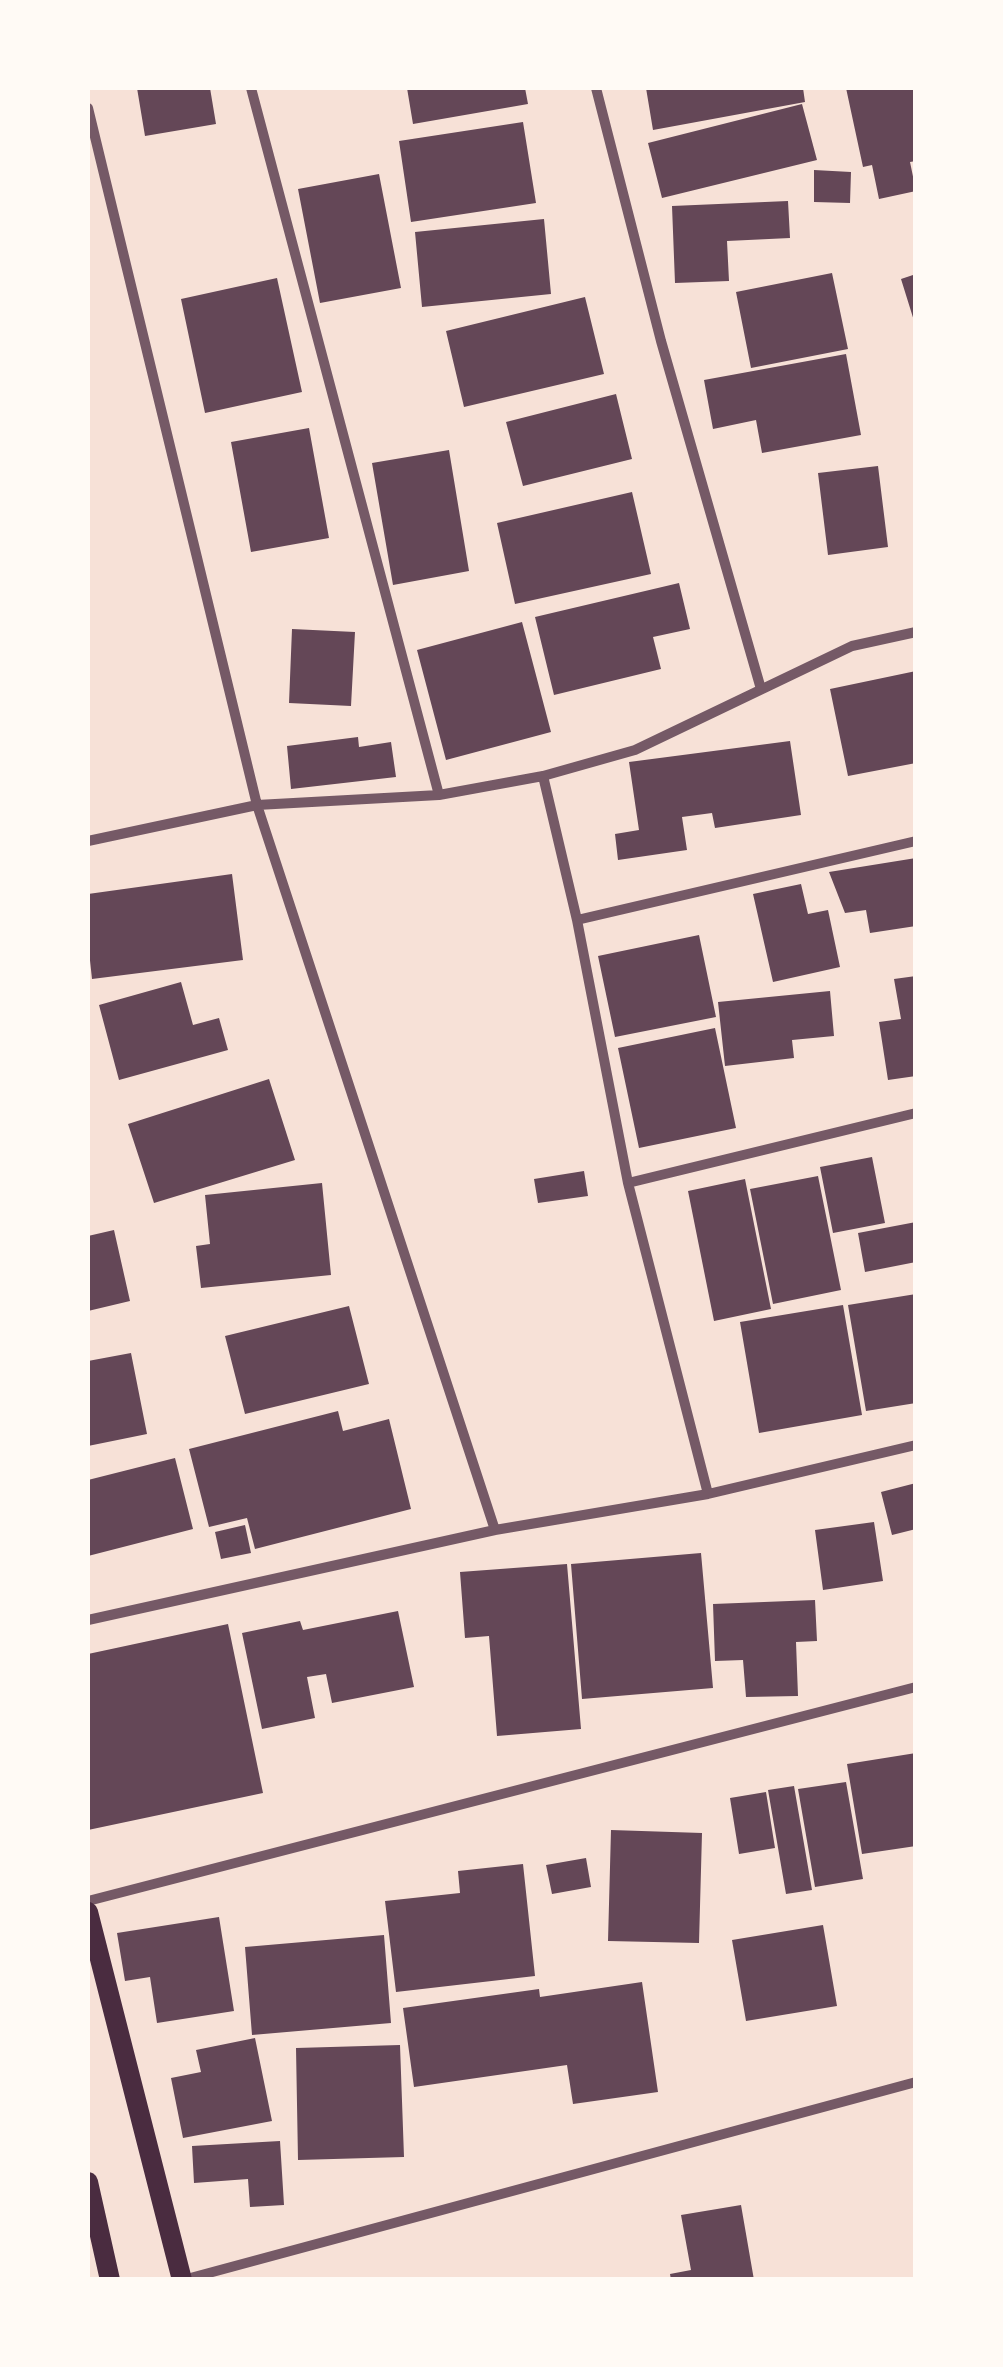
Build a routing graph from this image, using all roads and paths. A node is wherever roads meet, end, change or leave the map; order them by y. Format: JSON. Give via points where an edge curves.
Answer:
{"nodes":[{"id":1,"x":251,"y":88,"type":"edge"},
{"id":2,"x":596,"y":88,"type":"edge"},
{"id":3,"x":88,"y":108,"type":"edge"},
{"id":4,"x":916,"y":632,"type":"edge"},
{"id":5,"x":762,"y":690,"type":"junction"},
{"id":6,"x":543,"y":776,"type":"junction"},
{"id":7,"x":439,"y":796,"type":"junction"},
{"id":8,"x":257,"y":805,"type":"junction"},
{"id":9,"x":916,"y":841,"type":"edge"},
{"id":10,"x":88,"y":842,"type":"edge"},
{"id":11,"x":577,"y":920,"type":"junction"},
{"id":12,"x":916,"y":1113,"type":"edge"},
{"id":13,"x":628,"y":1184,"type":"junction"},
{"id":14,"x":916,"y":1445,"type":"edge"},
{"id":15,"x":708,"y":1494,"type":"junction"},
{"id":16,"x":496,"y":1530,"type":"junction"},
{"id":17,"x":88,"y":1620,"type":"edge"},
{"id":18,"x":916,"y":1687,"type":"edge"},
{"id":19,"x":88,"y":1901,"type":"edge"},
{"id":20,"x":88,"y":1912,"type":"edge"},
{"id":21,"x":916,"y":2082,"type":"edge"},
{"id":22,"x":88,"y":2182,"type":"edge"},
{"id":23,"x":110,"y":2280,"type":"edge"},
{"id":24,"x":182,"y":2280,"type":"edge"}],
"edges":[{"from":1,"to":7,"type":"street"},
{"from":2,"to":5,"type":"street"},
{"from":3,"to":8,"type":"street"},
{"from":4,"to":5,"type":"street","via":[[852,646]]},
{"from":5,"to":6,"type":"street","via":[[635,750]]},
{"from":6,"to":7,"type":"street"},
{"from":6,"to":11,"type":"street"},
{"from":7,"to":8,"type":"street"},
{"from":8,"to":10,"type":"street"},
{"from":8,"to":16,"type":"street"},
{"from":9,"to":11,"type":"street"},
{"from":11,"to":13,"type":"street"},
{"from":12,"to":13,"type":"street"},
{"from":13,"to":15,"type":"street"},
{"from":14,"to":15,"type":"street"},
{"from":15,"to":16,"type":"street"},
{"from":16,"to":17,"type":"street"},
{"from":18,"to":19,"type":"street"},
{"from":20,"to":24,"type":"main road"},
{"from":21,"to":24,"type":"street"},
{"from":22,"to":23,"type":"main road"}]}
